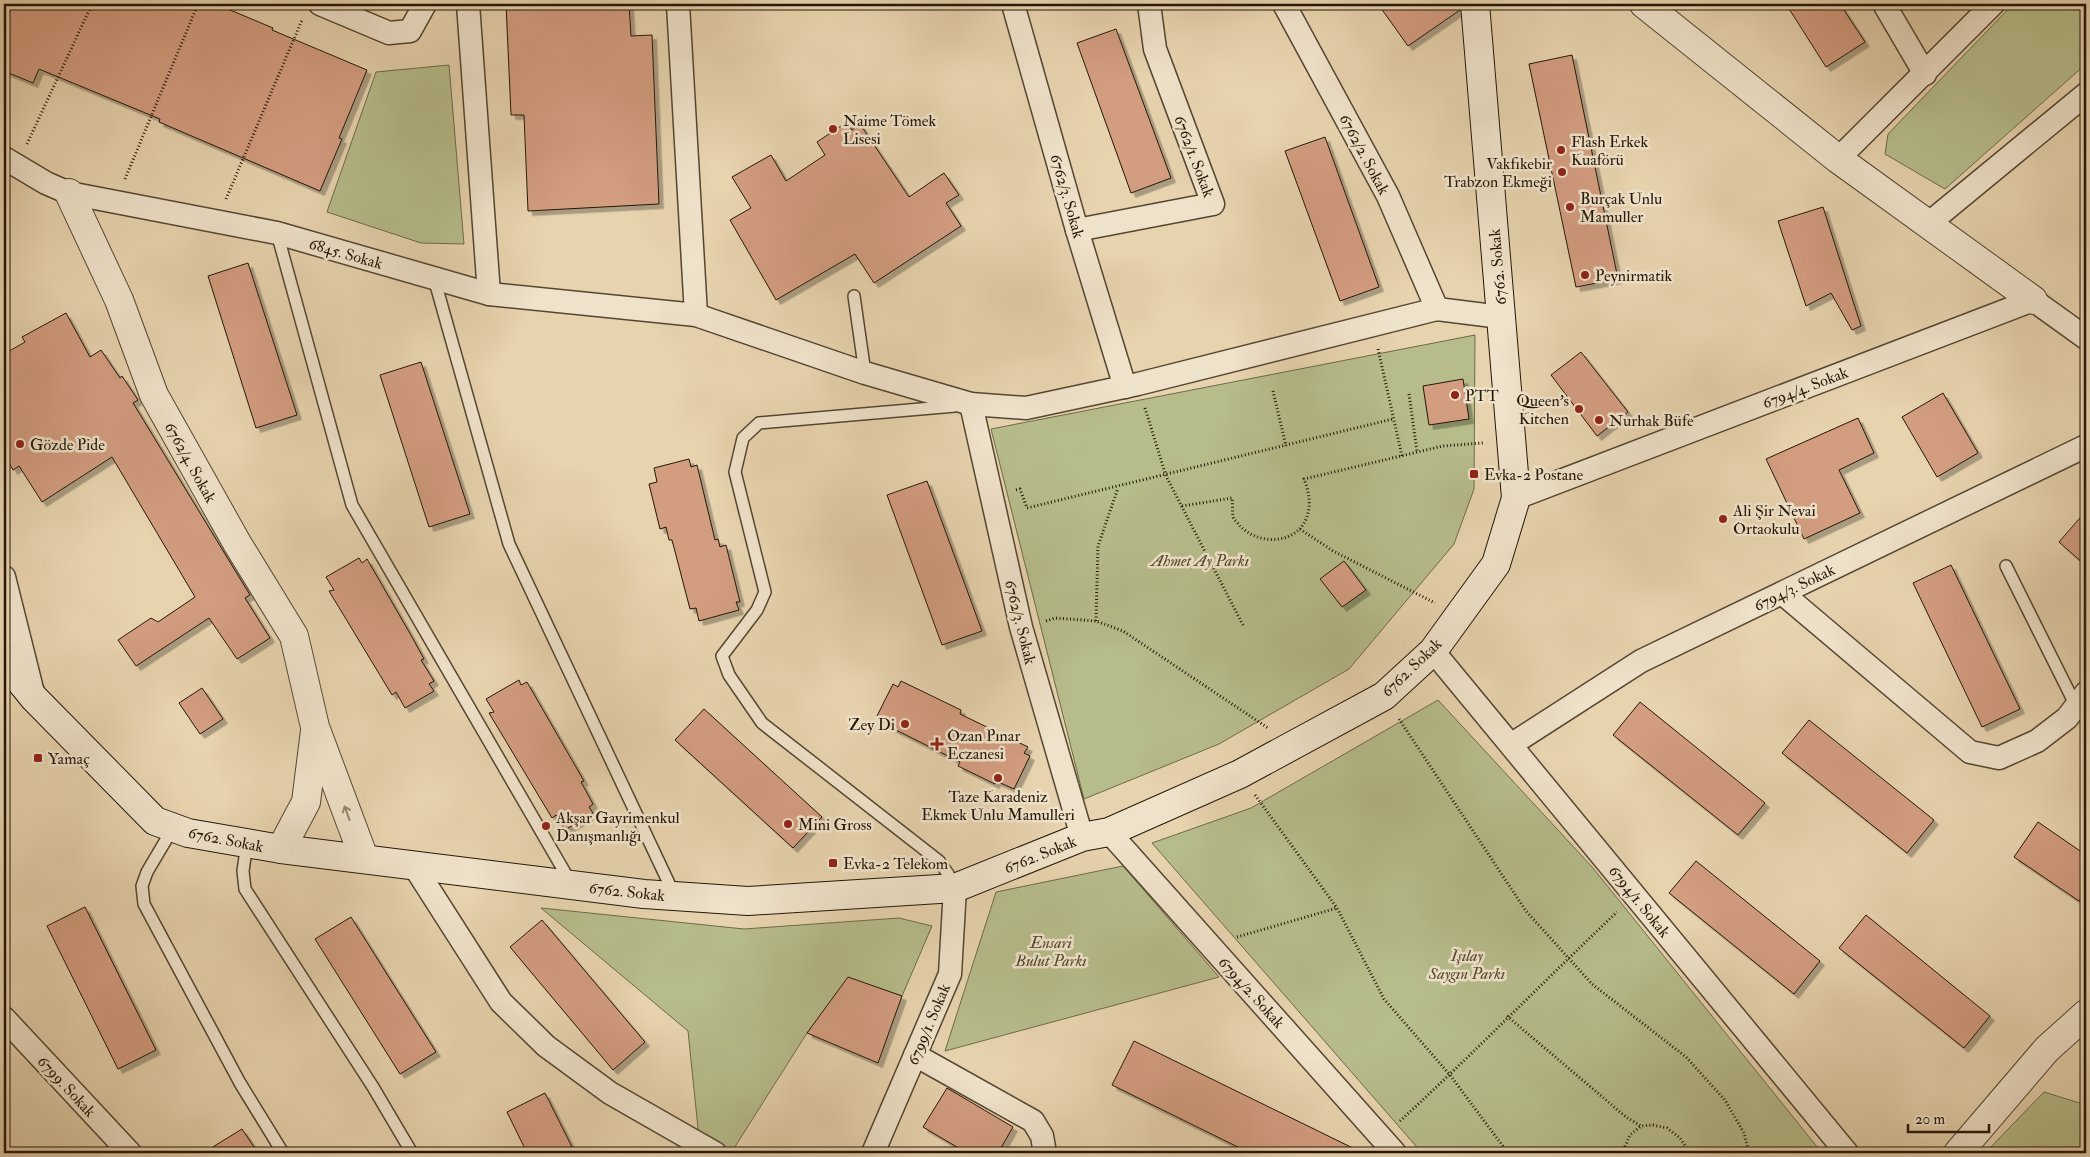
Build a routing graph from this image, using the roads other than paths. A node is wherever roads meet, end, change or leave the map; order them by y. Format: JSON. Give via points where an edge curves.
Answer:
{"nodes":[{"id":1,"x":425,"y":4,"type":"edge"},
{"id":2,"x":468,"y":4,"type":"edge"},
{"id":3,"x":678,"y":4,"type":"edge"},
{"id":4,"x":1013,"y":4,"type":"edge"},
{"id":5,"x":1149,"y":4,"type":"edge"},
{"id":6,"x":1284,"y":4,"type":"edge"},
{"id":7,"x":1474,"y":4,"type":"edge"},
{"id":8,"x":1644,"y":4,"type":"edge"},
{"id":9,"x":1884,"y":4,"type":"edge"},
{"id":10,"x":1993,"y":4,"type":"edge"},
{"id":11,"x":312,"y":8,"type":"edge"},
{"id":12,"x":1925,"y":74,"type":"junction"},
{"id":13,"x":2086,"y":94,"type":"edge"},
{"id":14,"x":1838,"y":158,"type":"junction"},
{"id":15,"x":10,"y":162,"type":"edge"},
{"id":16,"x":69,"y":193,"type":"junction"},
{"id":17,"x":1928,"y":224,"type":"junction"},
{"id":18,"x":1077,"y":230,"type":"junction"},
{"id":19,"x":277,"y":233,"type":"junction"},
{"id":20,"x":434,"y":278,"type":"junction"},
{"id":21,"x":489,"y":294,"type":"junction"},
{"id":22,"x":854,"y":296,"type":"dead end"},
{"id":23,"x":2033,"y":300,"type":"junction"},
{"id":24,"x":1437,"y":309,"type":"junction"},
{"id":25,"x":696,"y":315,"type":"junction"},
{"id":26,"x":1501,"y":317,"type":"junction"},
{"id":27,"x":2086,"y":338,"type":"edge"},
{"id":28,"x":866,"y":373,"type":"junction"},
{"id":29,"x":1132,"y":385,"type":"junction"},
{"id":30,"x":971,"y":404,"type":"junction"},
{"id":31,"x":2086,"y":446,"type":"edge"},
{"id":32,"x":1516,"y":498,"type":"junction"},
{"id":33,"x":2006,"y":566,"type":"dead end"},
{"id":34,"x":4,"y":577,"type":"edge"},
{"id":35,"x":1782,"y":593,"type":"junction"},
{"id":36,"x":1433,"y":651,"type":"junction"},
{"id":37,"x":4,"y":661,"type":"edge"},
{"id":38,"x":34,"y":698,"type":"junction"},
{"id":39,"x":2081,"y":699,"type":"edge"},
{"id":40,"x":315,"y":727,"type":"junction"},
{"id":41,"x":1512,"y":744,"type":"junction"},
{"id":42,"x":173,"y":828,"type":"junction"},
{"id":43,"x":1109,"y":832,"type":"junction"},
{"id":44,"x":1082,"y":837,"type":"junction"},
{"id":45,"x":247,"y":843,"type":"junction"},
{"id":46,"x":281,"y":849,"type":"junction"},
{"id":47,"x":364,"y":858,"type":"junction"},
{"id":48,"x":414,"y":866,"type":"junction"},
{"id":49,"x":573,"y":885,"type":"junction"},
{"id":50,"x":955,"y":888,"type":"junction"},
{"id":51,"x":675,"y":896,"type":"junction"},
{"id":52,"x":2086,"y":1014,"type":"edge"},
{"id":53,"x":4,"y":1018,"type":"edge"},
{"id":54,"x":915,"y":1055,"type":"junction"},
{"id":55,"x":1388,"y":1146,"type":"edge"},
{"id":56,"x":125,"y":1151,"type":"edge"},
{"id":57,"x":283,"y":1153,"type":"edge"},
{"id":58,"x":412,"y":1153,"type":"edge"},
{"id":59,"x":715,"y":1153,"type":"edge"},
{"id":60,"x":874,"y":1153,"type":"edge"},
{"id":61,"x":1045,"y":1153,"type":"edge"},
{"id":62,"x":1847,"y":1153,"type":"edge"},
{"id":63,"x":1958,"y":1153,"type":"edge"}],
"edges":[{"from":1,"to":11,"type":"street","via":[[410,31],[389,33]]},
{"from":2,"to":21,"type":"street"},
{"from":3,"to":25,"type":"street"},
{"from":4,"to":18,"type":"street","name":"6762/3. Sokak"},
{"from":5,"to":18,"type":"street","name":"6762/1. Sokak","via":[[1155,49],[1213,204]]},
{"from":6,"to":24,"type":"street","name":"6762/2. Sokak","via":[[1388,196]]},
{"from":7,"to":26,"type":"main road","name":"6762. Sokak"},
{"from":8,"to":14,"type":"main road"},
{"from":9,"to":12,"type":"street"},
{"from":10,"to":12,"type":"street"},
{"from":12,"to":14,"type":"street"},
{"from":13,"to":17,"type":"street"},
{"from":14,"to":17,"type":"main road"},
{"from":15,"to":16,"type":"street","name":"6845. Sokak"},
{"from":16,"to":19,"type":"street","name":"6845. Sokak"},
{"from":16,"to":40,"type":"main road","name":"6762/4. Sokak","via":[[119,300],[154,396],[236,543],[294,636]]},
{"from":17,"to":23,"type":"main road"},
{"from":18,"to":29,"type":"street","name":"6762/3. Sokak"},
{"from":19,"to":20,"type":"street","name":"6845. Sokak"},
{"from":19,"to":49,"type":"lane","via":[[352,505]]},
{"from":20,"to":21,"type":"street","name":"6845. Sokak"},
{"from":20,"to":51,"type":"lane","via":[[509,544]]},
{"from":21,"to":25,"type":"street","name":"6845. Sokak"},
{"from":22,"to":28,"type":"lane"},
{"from":23,"to":27,"type":"street"},
{"from":23,"to":32,"type":"street","name":"6794/4. Sokak"},
{"from":24,"to":26,"type":"street"},
{"from":24,"to":29,"type":"street","name":"6845. Sokak"},
{"from":25,"to":28,"type":"street","name":"6845. Sokak"},
{"from":26,"to":32,"type":"main road","name":"6762. Sokak"},
{"from":28,"to":30,"type":"street","name":"6845. Sokak"},
{"from":29,"to":30,"type":"street","name":"6845. Sokak","via":[[1026,408]]},
{"from":30,"to":44,"type":"street","name":"6762/3. Sokak","via":[[1021,626]]},
{"from":30,"to":50,"type":"lane","via":[[760,423],[743,438],[735,472],[766,592],[757,610],[722,656],[729,675],[762,723],[939,861]]},
{"from":31,"to":35,"type":"street","name":"6794/3. Sokak"},
{"from":32,"to":36,"type":"main road","name":"6762. Sokak","via":[[1496,564]]},
{"from":33,"to":39,"type":"lane"},
{"from":34,"to":38,"type":"street"},
{"from":35,"to":39,"type":"street","via":[[1970,752],[1999,758],[2037,740],[2067,718]]},
{"from":35,"to":41,"type":"street","name":"6794/3. Sokak","via":[[1641,661]]},
{"from":36,"to":41,"type":"street","name":"6794/1. Sokak"},
{"from":36,"to":43,"type":"main road","name":"6762. Sokak","via":[[1384,696],[1240,774]]},
{"from":37,"to":38,"type":"main road","name":"6762. Sokak"},
{"from":38,"to":42,"type":"main road","name":"6762. Sokak","via":[[155,821]]},
{"from":40,"to":46,"type":"main road","name":"6762/4. Sokak","via":[[306,802]]},
{"from":47,"to":40,"type":"main road","name":"6762/4. Sokak","one_way":true},
{"from":41,"to":62,"type":"street","name":"6794/1. Sokak"},
{"from":42,"to":45,"type":"main road","name":"6762. Sokak"},
{"from":42,"to":57,"type":"lane","via":[[146,872],[142,886],[144,904],[240,1083]]},
{"from":43,"to":44,"type":"main road","name":"6762. Sokak"},
{"from":43,"to":55,"type":"street","name":"6794/2. Sokak"},
{"from":44,"to":50,"type":"main road","name":"6762. Sokak"},
{"from":45,"to":46,"type":"main road","name":"6762. Sokak"},
{"from":45,"to":58,"type":"lane","via":[[243,871],[245,889]]},
{"from":46,"to":47,"type":"main road","name":"6762. Sokak"},
{"from":47,"to":48,"type":"main road","name":"6762. Sokak"},
{"from":48,"to":49,"type":"main road","name":"6762. Sokak"},
{"from":48,"to":59,"type":"street","via":[[501,1002],[546,1046],[610,1093]]},
{"from":49,"to":51,"type":"main road","name":"6762. Sokak"},
{"from":50,"to":51,"type":"main road","name":"6762. Sokak","via":[[748,901]]},
{"from":50,"to":54,"type":"street","name":"6799/1. Sokak","via":[[950,974]]},
{"from":52,"to":63,"type":"main road","via":[[2047,1049]]},
{"from":53,"to":56,"type":"street","name":"6799. Sokak"},
{"from":54,"to":60,"type":"street","name":"6799/1. Sokak"},
{"from":54,"to":61,"type":"street","via":[[1033,1121],[1042,1136]]}]}
